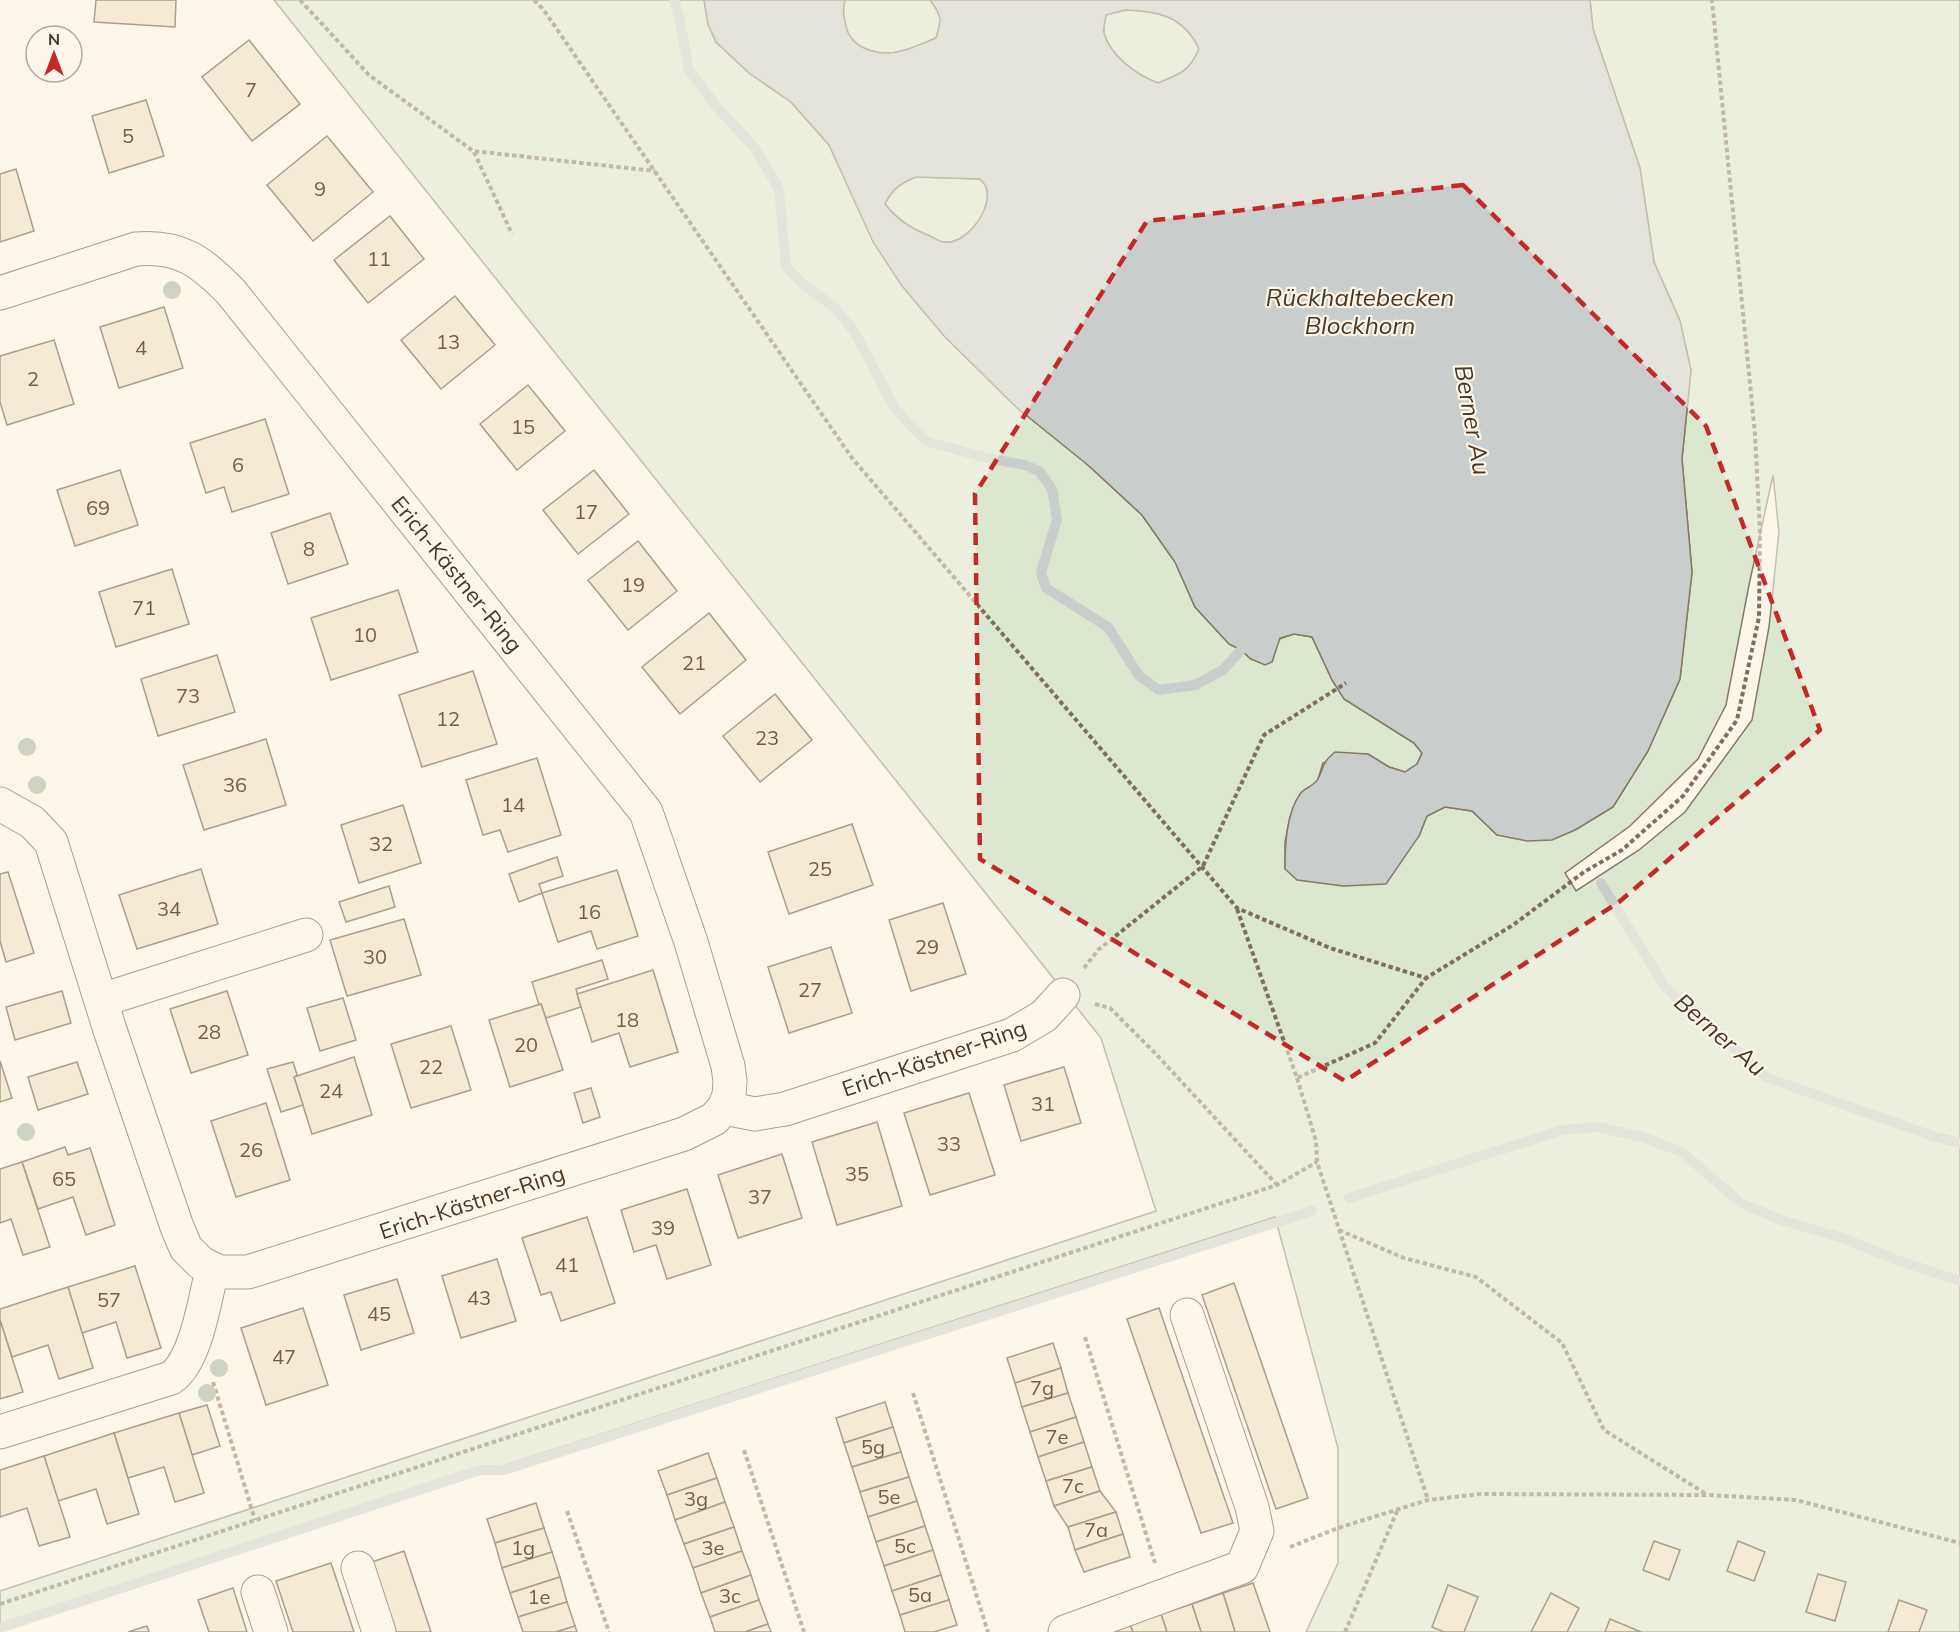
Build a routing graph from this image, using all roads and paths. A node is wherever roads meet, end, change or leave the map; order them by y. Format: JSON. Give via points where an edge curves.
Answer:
{"nodes":[{"id":1,"x":300,"y":0,"type":"edge"},
{"id":2,"x":534,"y":0,"type":"edge"},
{"id":3,"x":1712,"y":0,"type":"edge"},
{"id":4,"x":473,"y":151,"type":"junction"},
{"id":5,"x":655,"y":171,"type":"junction"},
{"id":6,"x":512,"y":234,"type":"dead end"},
{"id":7,"x":0,"y":293,"type":"edge"},
{"id":8,"x":1346,"y":683,"type":"dead end"},
{"id":9,"x":0,"y":804,"type":"edge"},
{"id":10,"x":1203,"y":866,"type":"junction"},
{"id":11,"x":1237,"y":908,"type":"junction"},
{"id":12,"x":306,"y":935,"type":"dead end"},
{"id":13,"x":1426,"y":978,"type":"junction"},
{"id":14,"x":1063,"y":995,"type":"junction"},
{"id":15,"x":102,"y":1000,"type":"junction"},
{"id":16,"x":1297,"y":1078,"type":"junction"},
{"id":17,"x":724,"y":1108,"type":"junction"},
{"id":18,"x":1317,"y":1162,"type":"junction"},
{"id":19,"x":1277,"y":1185,"type":"junction"},
{"id":20,"x":1339,"y":1230,"type":"junction"},
{"id":21,"x":212,"y":1270,"type":"junction"},
{"id":22,"x":1186,"y":1315,"type":"dead end"},
{"id":23,"x":1085,"y":1337,"type":"dead end"},
{"id":24,"x":190,"y":1350,"type":"junction"},
{"id":25,"x":913,"y":1394,"type":"dead end"},
{"id":26,"x":0,"y":1432,"type":"edge"},
{"id":27,"x":744,"y":1450,"type":"dead end"},
{"id":28,"x":1708,"y":1495,"type":"junction"},
{"id":29,"x":1428,"y":1500,"type":"junction"},
{"id":30,"x":1399,"y":1508,"type":"junction"},
{"id":31,"x":567,"y":1511,"type":"dead end"},
{"id":32,"x":255,"y":1520,"type":"junction"},
{"id":33,"x":1960,"y":1543,"type":"edge"},
{"id":34,"x":1242,"y":1567,"type":"junction"},
{"id":35,"x":358,"y":1568,"type":"dead end"},
{"id":36,"x":258,"y":1592,"type":"dead end"},
{"id":37,"x":1165,"y":1595,"type":"junction"},
{"id":38,"x":0,"y":1604,"type":"edge"},
{"id":39,"x":271,"y":1632,"type":"edge"},
{"id":40,"x":378,"y":1632,"type":"edge"},
{"id":41,"x":609,"y":1632,"type":"edge"},
{"id":42,"x":804,"y":1632,"type":"edge"},
{"id":43,"x":988,"y":1632,"type":"edge"},
{"id":44,"x":1065,"y":1632,"type":"edge"},
{"id":45,"x":1345,"y":1632,"type":"edge"}],
"edges":[{"from":1,"to":4,"type":"path","via":[[369,75]]},
{"from":2,"to":5,"type":"path"},
{"from":3,"to":13,"type":"path","via":[[1755,434],[1760,533],[1759,617],[1737,720],[1683,796],[1622,850],[1584,872],[1513,925]]},
{"from":4,"to":5,"type":"path"},
{"from":4,"to":6,"type":"path"},
{"from":5,"to":10,"type":"path","via":[[852,458]]},
{"from":7,"to":17,"type":"street","name":"Erich-Kästner-Ring","via":[[153,247],[185,255],[201,264],[231,292],[646,812],[728,1066],[729,1095]]},
{"from":8,"to":10,"type":"path","via":[[1264,735]]},
{"from":9,"to":15,"type":"street","via":[[32,822],[51,842]]},
{"from":10,"to":11,"type":"path"},
{"from":10,"to":14,"type":"path","via":[[1098,950]]},
{"from":11,"to":13,"type":"path","via":[[1330,948]]},
{"from":11,"to":16,"type":"path"},
{"from":12,"to":15,"type":"street"},
{"from":13,"to":16,"type":"path","via":[[1374,1044]]},
{"from":14,"to":17,"type":"street","name":"Erich-Kästner-Ring","via":[[1029,1026],[989,1044],[785,1109],[755,1114]]},
{"from":14,"to":19,"type":"path","via":[[1110,1008]]},
{"from":15,"to":21,"type":"street","via":[[177,1227],[194,1258]]},
{"from":16,"to":18,"type":"path","via":[[1316,1141]]},
{"from":17,"to":21,"type":"street","name":"Erich-Kästner-Ring","via":[[714,1119],[684,1134],[347,1242],[257,1270],[237,1274]]},
{"from":18,"to":19,"type":"path"},
{"from":18,"to":20,"type":"path"},
{"from":19,"to":32,"type":"path"},
{"from":20,"to":28,"type":"path","via":[[1404,1258],[1476,1277],[1563,1343],[1604,1430]]},
{"from":20,"to":29,"type":"path"},
{"from":21,"to":24,"type":"street"},
{"from":22,"to":34,"type":"street","via":[[1254,1515],[1257,1531]]},
{"from":23,"to":37,"type":"path"},
{"from":24,"to":26,"type":"street","via":[[183,1367],[171,1378]]},
{"from":24,"to":32,"type":"path","via":[[213,1382]]},
{"from":25,"to":43,"type":"path"},
{"from":27,"to":42,"type":"path"},
{"from":28,"to":29,"type":"path","via":[[1480,1494]]},
{"from":28,"to":33,"type":"path","via":[[1796,1500]]},
{"from":29,"to":30,"type":"path"},
{"from":30,"to":34,"type":"path"},
{"from":30,"to":45,"type":"path"},
{"from":31,"to":41,"type":"path"},
{"from":32,"to":38,"type":"path"},
{"from":34,"to":37,"type":"street"},
{"from":35,"to":40,"type":"street"},
{"from":36,"to":39,"type":"street"},
{"from":37,"to":44,"type":"street"}]}
